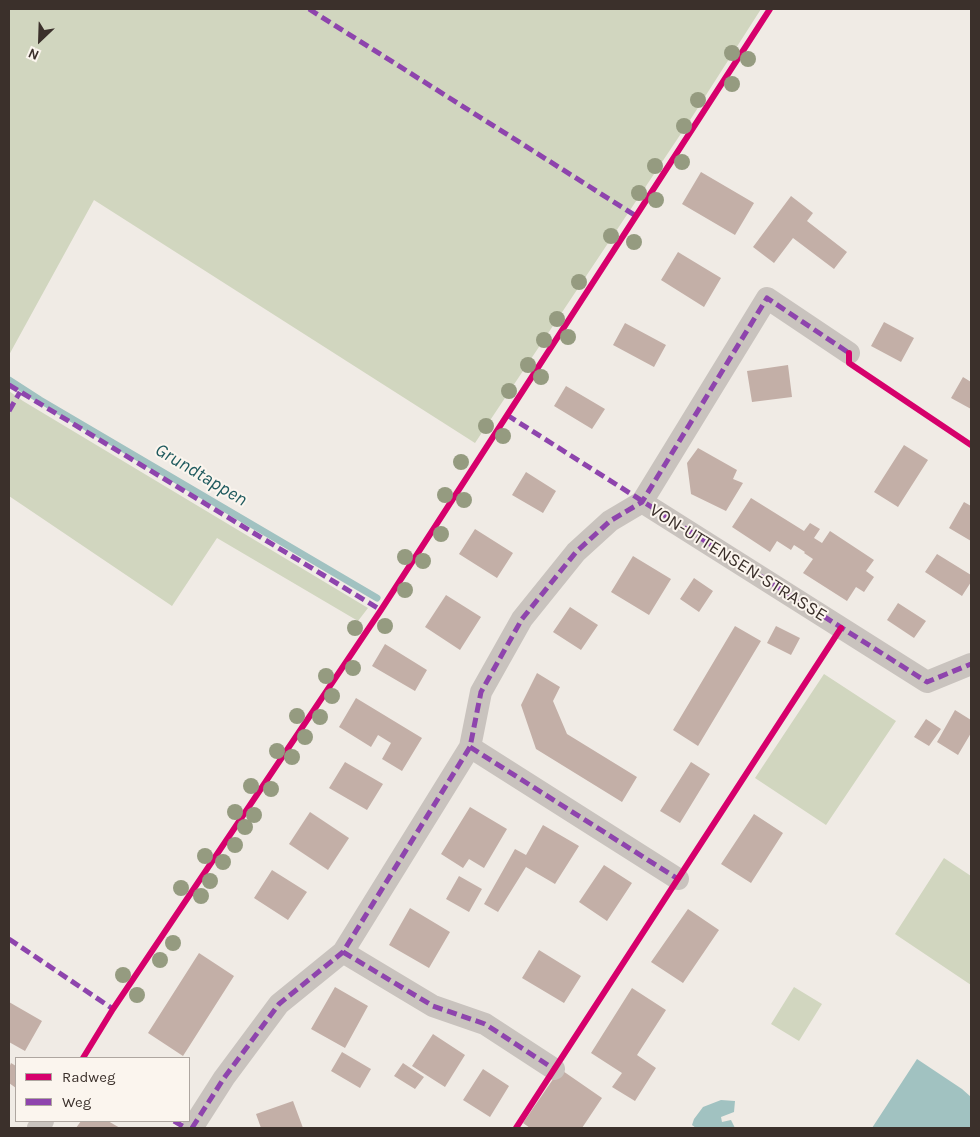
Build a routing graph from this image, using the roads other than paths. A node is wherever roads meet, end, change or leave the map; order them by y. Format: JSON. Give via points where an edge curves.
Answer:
{"nodes":[{"id":1,"x":849,"y":353,"type":"dead end"},
{"id":2,"x":642,"y":502,"type":"junction"},
{"id":3,"x":971,"y":664,"type":"edge"},
{"id":4,"x":470,"y":747,"type":"junction"},
{"id":5,"x":678,"y":879,"type":"dead end"},
{"id":6,"x":343,"y":952,"type":"junction"},
{"id":7,"x":554,"y":1070,"type":"dead end"},
{"id":8,"x":192,"y":1128,"type":"edge"}],
"edges":[{"from":1,"to":2,"type":"street","name":"VON-UTTENSEN-STRASSE","via":[[767,298]]},
{"from":2,"to":3,"type":"street","name":"VON-UTTENSEN-STRASSE","via":[[927,682]]},
{"from":2,"to":4,"type":"street","via":[[610,521],[576,552],[522,619],[481,692]]},
{"from":4,"to":5,"type":"street"},
{"from":4,"to":6,"type":"street"},
{"from":6,"to":7,"type":"street","via":[[433,1006],[485,1024]]},
{"from":6,"to":8,"type":"street","via":[[279,1004],[224,1078]]}]}
